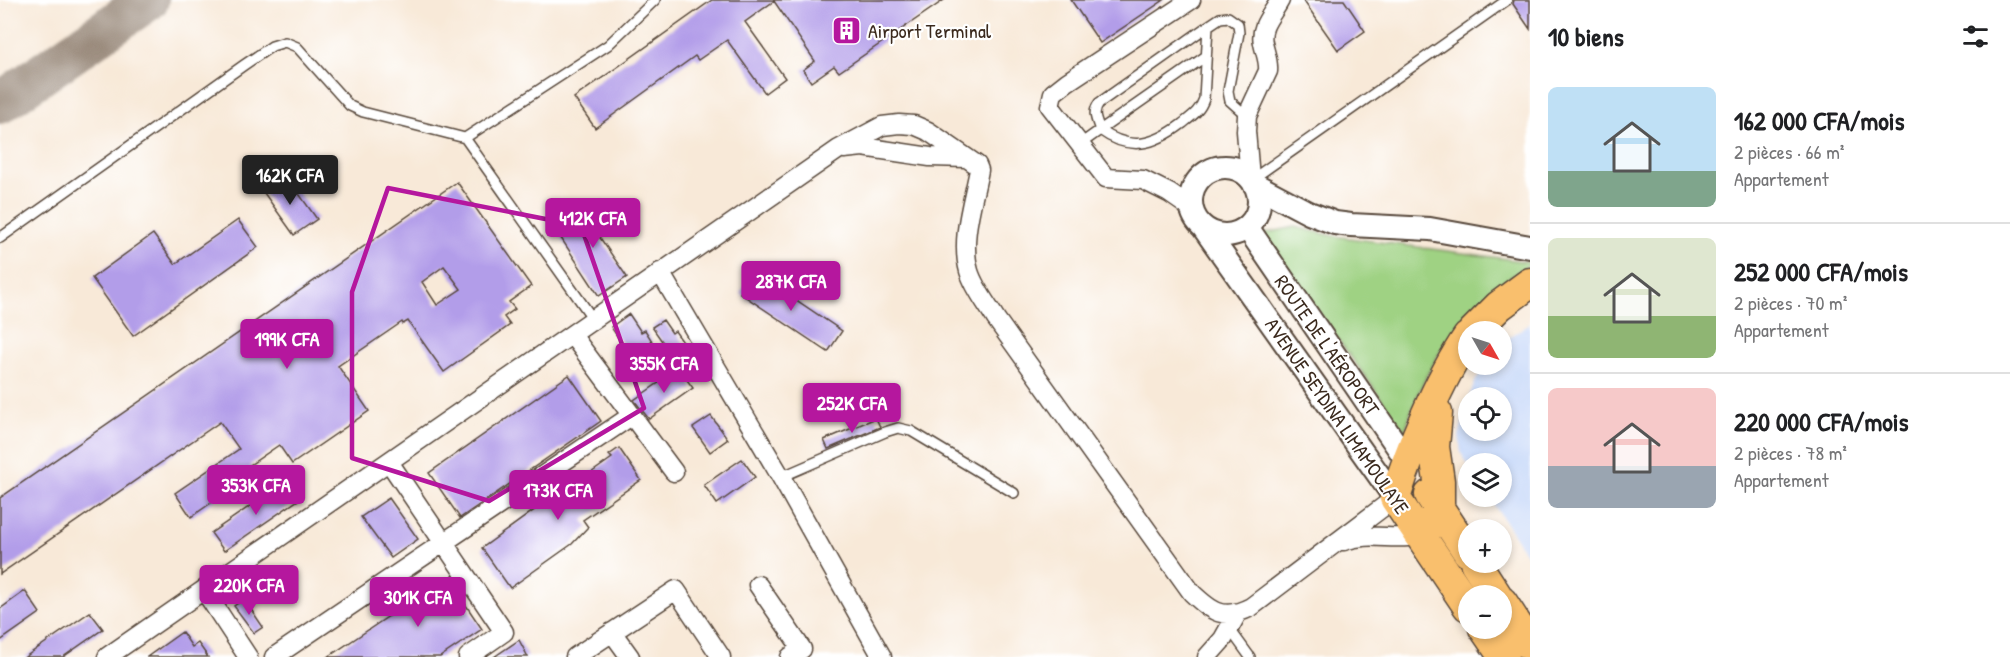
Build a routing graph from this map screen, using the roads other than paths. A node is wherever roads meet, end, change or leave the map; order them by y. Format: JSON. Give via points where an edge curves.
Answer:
{"nodes":[{"id":1,"x":656,"y":0,"type":"edge"},
{"id":2,"x":1191,"y":0,"type":"edge"},
{"id":3,"x":1280,"y":0,"type":"edge"},
{"id":4,"x":1508,"y":0,"type":"edge"},
{"id":5,"x":1208,"y":26,"type":"junction"},
{"id":6,"x":1206,"y":56,"type":"junction"},
{"id":7,"x":1246,"y":116,"type":"junction"},
{"id":8,"x":1100,"y":129,"type":"junction"},
{"id":9,"x":465,"y":138,"type":"junction"},
{"id":10,"x":1078,"y":144,"type":"junction"},
{"id":11,"x":839,"y":149,"type":"junction"},
{"id":12,"x":967,"y":158,"type":"junction"},
{"id":13,"x":1252,"y":181,"type":"junction"},
{"id":14,"x":1198,"y":218,"type":"junction"},
{"id":15,"x":1247,"y":227,"type":"junction"},
{"id":16,"x":0,"y":238,"type":"edge"},
{"id":17,"x":1530,"y":247,"type":"edge"},
{"id":18,"x":660,"y":273,"type":"junction"},
{"id":19,"x":1530,"y":284,"type":"edge"},
{"id":20,"x":593,"y":320,"type":"junction"},
{"id":21,"x":1484,"y":321,"type":"edge"},
{"id":22,"x":572,"y":335,"type":"junction"},
{"id":23,"x":1458,"y":352,"type":"edge"},
{"id":24,"x":1438,"y":390,"type":"junction"},
{"id":25,"x":631,"y":416,"type":"junction"},
{"id":26,"x":389,"y":462,"type":"junction"},
{"id":27,"x":1408,"y":462,"type":"junction"},
{"id":28,"x":674,"y":471,"type":"dead end"},
{"id":29,"x":781,"y":477,"type":"junction"},
{"id":30,"x":1014,"y":493,"type":"dead end"},
{"id":31,"x":1395,"y":498,"type":"junction"},
{"id":32,"x":1439,"y":508,"type":"junction"},
{"id":33,"x":1421,"y":535,"type":"junction"},
{"id":34,"x":1458,"y":537,"type":"edge"},
{"id":35,"x":443,"y":543,"type":"junction"},
{"id":36,"x":1334,"y":545,"type":"junction"},
{"id":37,"x":758,"y":585,"type":"dead end"},
{"id":38,"x":204,"y":590,"type":"junction"},
{"id":39,"x":1458,"y":591,"type":"edge"},
{"id":40,"x":1512,"y":617,"type":"edge"},
{"id":41,"x":1233,"y":621,"type":"junction"},
{"id":42,"x":612,"y":632,"type":"junction"},
{"id":43,"x":1492,"y":639,"type":"edge"},
{"id":44,"x":1530,"y":645,"type":"edge"},
{"id":45,"x":107,"y":657,"type":"edge"},
{"id":46,"x":248,"y":657,"type":"edge"},
{"id":47,"x":274,"y":657,"type":"edge"},
{"id":48,"x":468,"y":657,"type":"edge"},
{"id":49,"x":575,"y":657,"type":"edge"},
{"id":50,"x":630,"y":657,"type":"edge"},
{"id":51,"x":721,"y":657,"type":"edge"},
{"id":52,"x":790,"y":657,"type":"edge"},
{"id":53,"x":880,"y":657,"type":"edge"},
{"id":54,"x":1207,"y":657,"type":"edge"},
{"id":55,"x":1250,"y":657,"type":"edge"},
{"id":56,"x":1504,"y":657,"type":"edge"}],
"edges":[{"from":1,"to":9,"type":"lane","via":[[608,45]]},
{"from":2,"to":10,"type":"street","via":[[1053,93],[1050,106]]},
{"from":3,"to":7,"type":"street","via":[[1268,17],[1262,36],[1269,65],[1266,77]]},
{"from":4,"to":13,"type":"lane"},
{"from":5,"to":6,"type":"lane"},
{"from":5,"to":7,"type":"lane","via":[[1228,17],[1238,24],[1228,91],[1230,101]]},
{"from":5,"to":8,"type":"lane","via":[[1099,103],[1094,116]]},
{"from":6,"to":8,"type":"lane"},
{"from":6,"to":8,"type":"lane","via":[[1201,108],[1165,137],[1142,143],[1121,141]]},
{"from":7,"to":13,"type":"street"},
{"from":8,"to":10,"type":"lane"},
{"from":9,"to":16,"type":"lane","via":[[350,106],[297,47],[285,42],[244,65]]},
{"from":9,"to":20,"type":"lane"},
{"from":10,"to":14,"type":"street","via":[[1106,178],[1143,180],[1170,193]]},
{"from":11,"to":12,"type":"street","via":[[863,147]]},
{"from":11,"to":12,"type":"street","via":[[882,126],[914,125]]},
{"from":11,"to":18,"type":"street"},
{"from":12,"to":41,"type":"street","via":[[979,170],[966,251],[969,272],[980,293],[1192,593],[1208,608]]},
{"from":13,"to":14,"type":"street","via":[[1241,171],[1230,168],[1208,172],[1199,180],[1191,199]]},
{"from":13,"to":15,"type":"street","via":[[1259,202]]},
{"from":13,"to":17,"type":"street","via":[[1335,223],[1430,229]]},
{"from":14,"to":15,"type":"street","via":[[1214,233],[1237,233]]},
{"from":14,"to":31,"type":"street","name":"AVENUE SEYDINA LIMAMOULAYE"},
{"from":15,"to":27,"type":"street","name":"ROUTE DE L'AÉROPORT"},
{"from":18,"to":20,"type":"street"},
{"from":18,"to":29,"type":"street"},
{"from":19,"to":21,"type":"highway"},
{"from":20,"to":22,"type":"street"},
{"from":22,"to":25,"type":"street"},
{"from":22,"to":26,"type":"street"},
{"from":23,"to":24,"type":"highway"},
{"from":24,"to":27,"type":"highway"},
{"from":24,"to":32,"type":"highway","via":[[1434,447]]},
{"from":25,"to":28,"type":"street"},
{"from":25,"to":35,"type":"street"},
{"from":26,"to":35,"type":"street"},
{"from":26,"to":38,"type":"street"},
{"from":27,"to":31,"type":"highway"},
{"from":27,"to":32,"type":"highway","name":"AVENUE SEYDINA LIMAMOULAYE"},
{"from":29,"to":30,"type":"lane","via":[[898,428],[911,431]]},
{"from":29,"to":53,"type":"street"},
{"from":31,"to":33,"type":"highway","name":"AVENUE SEYDINA LIMAMOULAYE"},
{"from":31,"to":36,"type":"street"},
{"from":32,"to":33,"type":"highway"},
{"from":32,"to":34,"type":"highway","name":"AVENUE SEYDINA LIMAMOULAYE"},
{"from":33,"to":36,"type":"street","via":[[1405,539],[1354,537]]},
{"from":33,"to":39,"type":"highway","name":"AVENUE SEYDINA LIMAMOULAYE"},
{"from":35,"to":47,"type":"street"},
{"from":35,"to":48,"type":"street","via":[[504,632]]},
{"from":36,"to":41,"type":"street"},
{"from":37,"to":52,"type":"street","via":[[802,649]]},
{"from":38,"to":45,"type":"street"},
{"from":38,"to":46,"type":"street"},
{"from":40,"to":44,"type":"highway"},
{"from":41,"to":54,"type":"street"},
{"from":41,"to":55,"type":"lane"},
{"from":42,"to":49,"type":"street"},
{"from":42,"to":50,"type":"street"},
{"from":42,"to":51,"type":"street","via":[[676,590]]},
{"from":43,"to":56,"type":"highway"}]}
